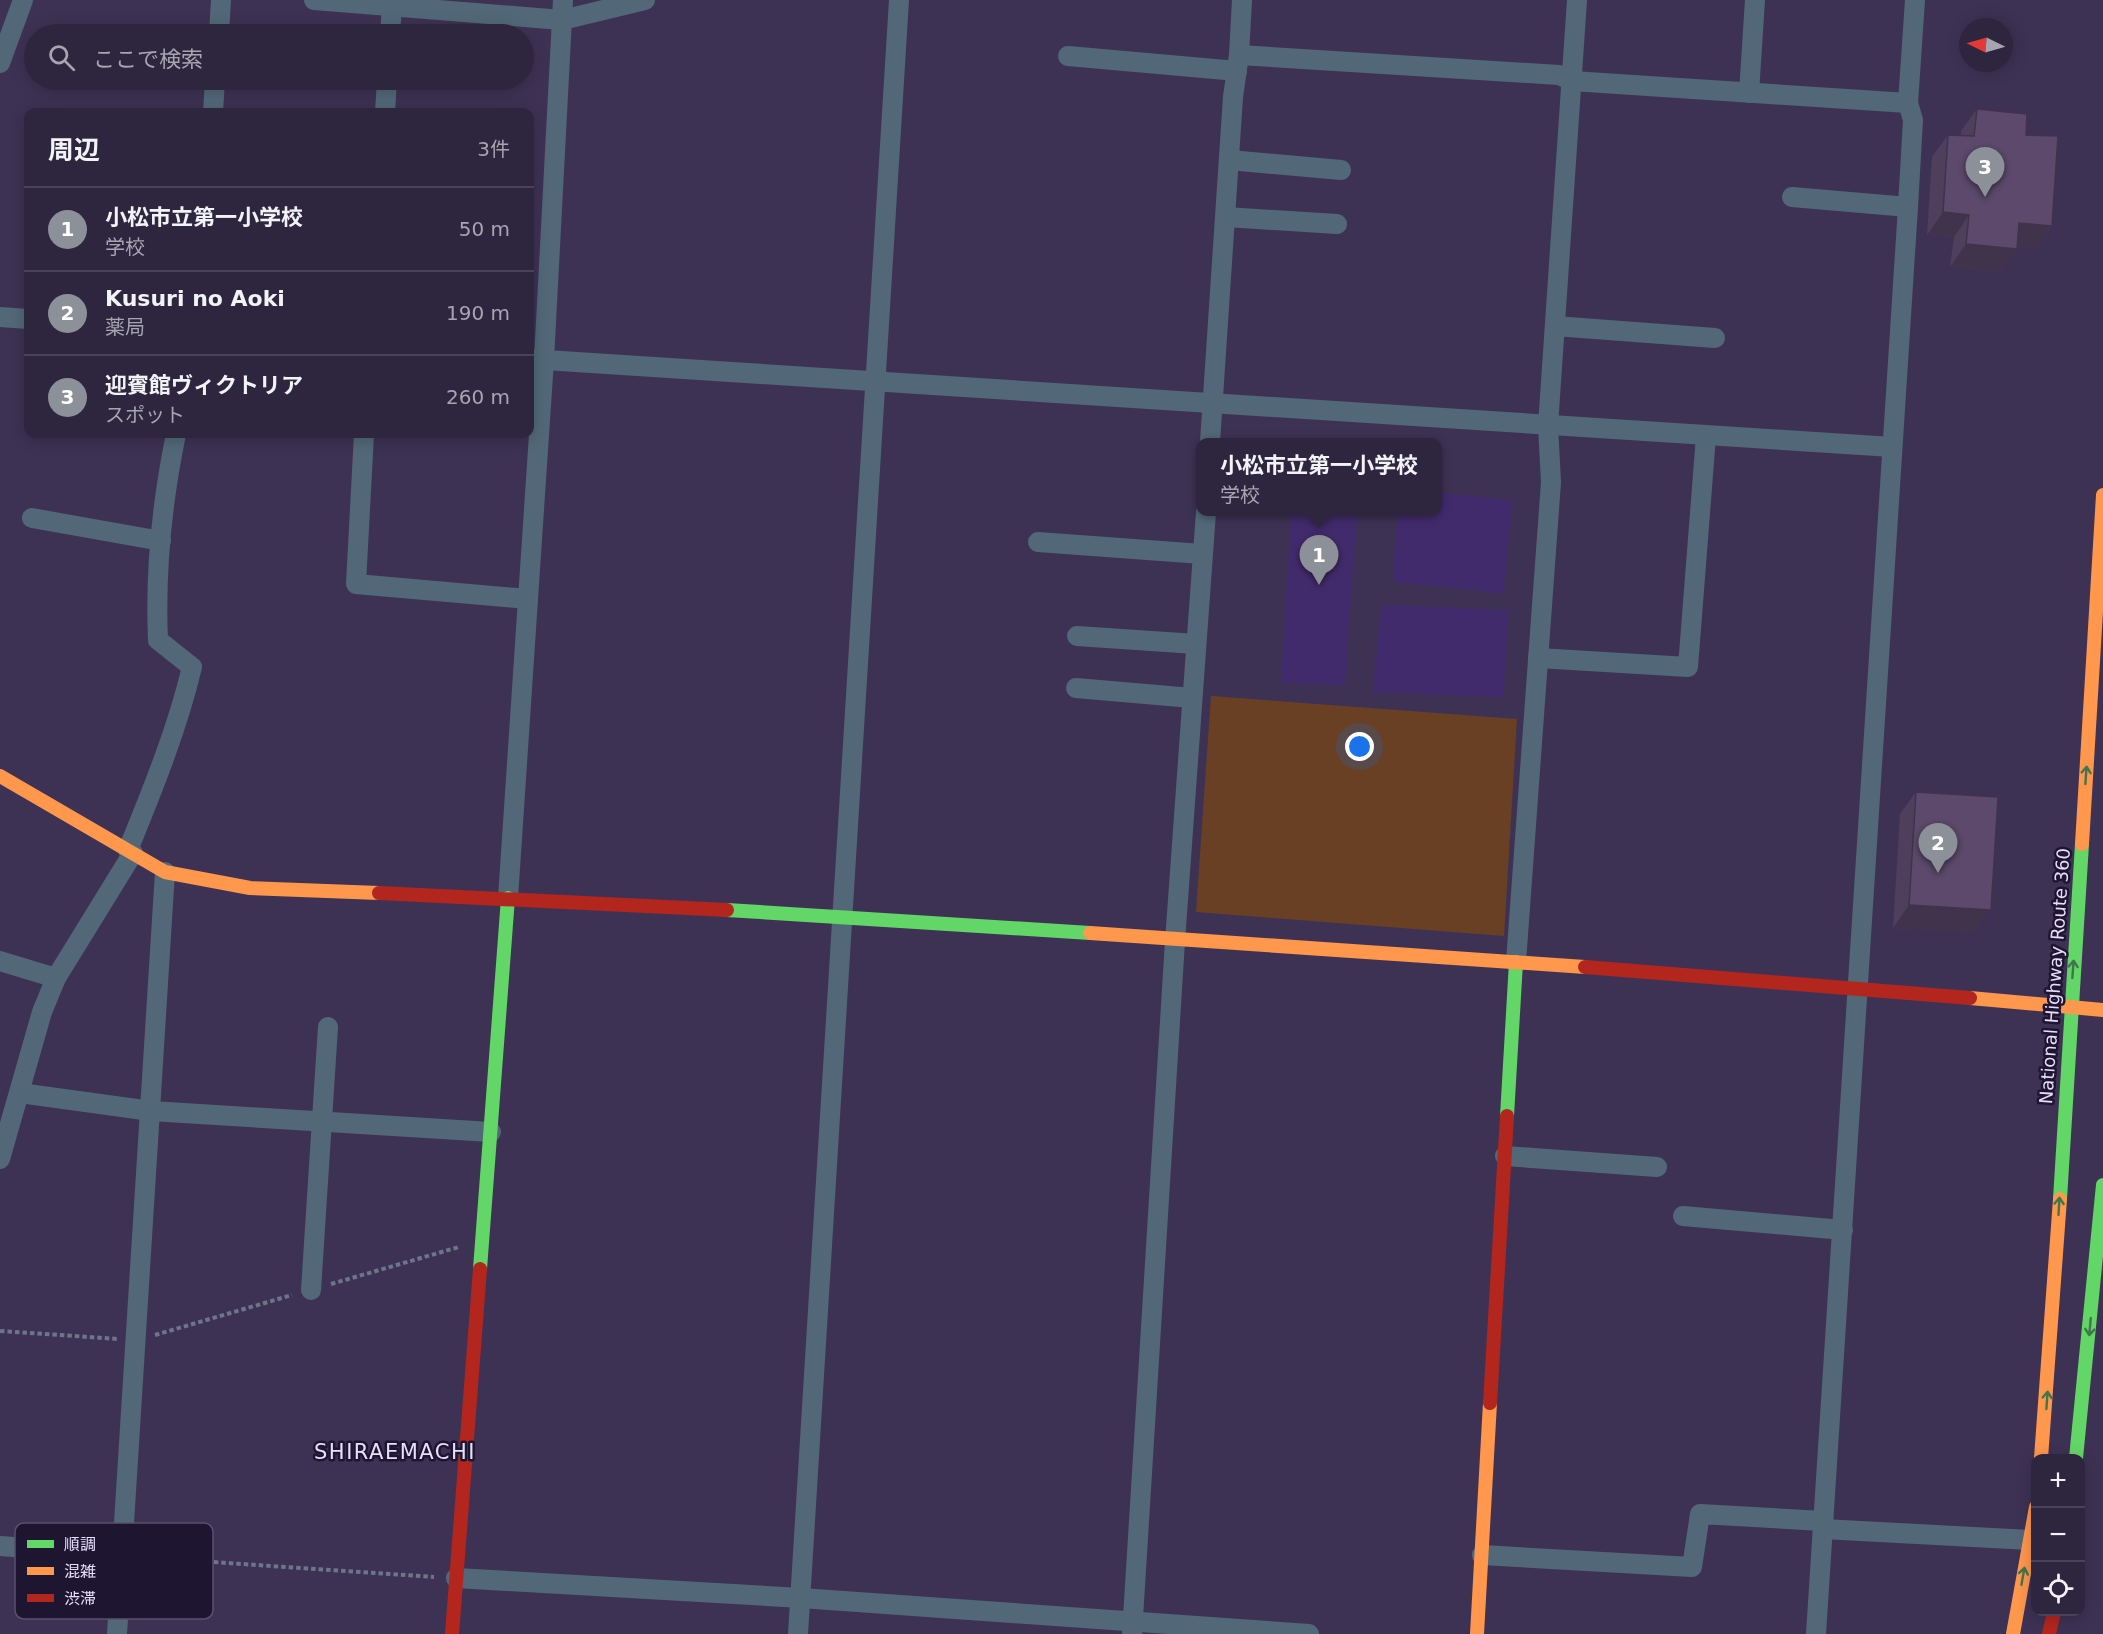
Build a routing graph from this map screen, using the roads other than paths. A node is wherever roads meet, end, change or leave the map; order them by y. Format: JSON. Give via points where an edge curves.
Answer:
{"nodes":[{"id":1,"x":23,"y":0,"type":"edge"},
{"id":2,"x":221,"y":0,"type":"edge"},
{"id":3,"x":314,"y":0,"type":"edge"},
{"id":4,"x":563,"y":0,"type":"edge"},
{"id":5,"x":645,"y":0,"type":"edge"},
{"id":6,"x":899,"y":0,"type":"edge"},
{"id":7,"x":1242,"y":0,"type":"edge"},
{"id":8,"x":1577,"y":0,"type":"edge"},
{"id":9,"x":1755,"y":0,"type":"edge"},
{"id":10,"x":1916,"y":0,"type":"edge"},
{"id":11,"x":392,"y":6,"type":"junction"},
{"id":12,"x":562,"y":20,"type":"junction"},
{"id":13,"x":220,"y":24,"type":"edge"},
{"id":14,"x":391,"y":24,"type":"edge"},
{"id":15,"x":1068,"y":56,"type":"dead end"},
{"id":16,"x":0,"y":63,"type":"edge"},
{"id":17,"x":1238,"y":63,"type":"junction"},
{"id":18,"x":1572,"y":81,"type":"junction"},
{"id":19,"x":214,"y":90,"type":"edge"},
{"id":20,"x":386,"y":90,"type":"edge"},
{"id":21,"x":1749,"y":93,"type":"junction"},
{"id":22,"x":1908,"y":103,"type":"junction"},
{"id":23,"x":213,"y":108,"type":"edge"},
{"id":24,"x":385,"y":108,"type":"edge"},
{"id":25,"x":1229,"y":160,"type":"junction"},
{"id":26,"x":1341,"y":170,"type":"dead end"},
{"id":27,"x":1792,"y":197,"type":"dead end"},
{"id":28,"x":1908,"y":207,"type":"junction"},
{"id":29,"x":1226,"y":217,"type":"junction"},
{"id":30,"x":1337,"y":224,"type":"dead end"},
{"id":31,"x":0,"y":317,"type":"edge"},
{"id":32,"x":24,"y":319,"type":"edge"},
{"id":33,"x":1555,"y":326,"type":"junction"},
{"id":34,"x":1715,"y":338,"type":"dead end"},
{"id":35,"x":537,"y":360,"type":"edge"},
{"id":36,"x":876,"y":381,"type":"junction"},
{"id":37,"x":1213,"y":404,"type":"junction"},
{"id":38,"x":1548,"y":426,"type":"junction"},
{"id":39,"x":1706,"y":436,"type":"junction"},
{"id":40,"x":175,"y":438,"type":"edge"},
{"id":41,"x":364,"y":438,"type":"edge"},
{"id":42,"x":1210,"y":438,"type":"edge"},
{"id":43,"x":1892,"y":447,"type":"junction"},
{"id":44,"x":2103,"y":495,"type":"edge"},
{"id":45,"x":1206,"y":516,"type":"edge"},
{"id":46,"x":32,"y":518,"type":"dead end"},
{"id":47,"x":161,"y":541,"type":"junction"},
{"id":48,"x":1038,"y":542,"type":"dead end"},
{"id":49,"x":1203,"y":554,"type":"junction"},
{"id":50,"x":528,"y":598,"type":"junction"},
{"id":51,"x":1077,"y":636,"type":"dead end"},
{"id":52,"x":1196,"y":644,"type":"junction"},
{"id":53,"x":1538,"y":658,"type":"junction"},
{"id":54,"x":1076,"y":688,"type":"dead end"},
{"id":55,"x":1192,"y":698,"type":"junction"},
{"id":56,"x":0,"y":776,"type":"edge"},
{"id":57,"x":130,"y":852,"type":"junction"},
{"id":58,"x":165,"y":872,"type":"junction"},
{"id":59,"x":508,"y":898,"type":"junction"},
{"id":60,"x":843,"y":917,"type":"junction"},
{"id":61,"x":1175,"y":940,"type":"junction"},
{"id":62,"x":0,"y":961,"type":"edge"},
{"id":63,"x":1516,"y":962,"type":"junction"},
{"id":64,"x":56,"y":978,"type":"junction"},
{"id":65,"x":1859,"y":988,"type":"junction"},
{"id":66,"x":2071,"y":1007,"type":"junction"},
{"id":67,"x":2103,"y":1010,"type":"edge"},
{"id":68,"x":328,"y":1027,"type":"dead end"},
{"id":69,"x":20,"y":1093,"type":"junction"},
{"id":70,"x":151,"y":1111,"type":"junction"},
{"id":71,"x":322,"y":1122,"type":"junction"},
{"id":72,"x":491,"y":1132,"type":"junction"},
{"id":73,"x":1505,"y":1156,"type":"junction"},
{"id":74,"x":0,"y":1159,"type":"edge"},
{"id":75,"x":1657,"y":1167,"type":"dead end"},
{"id":76,"x":2103,"y":1185,"type":"edge"},
{"id":77,"x":1683,"y":1216,"type":"dead end"},
{"id":78,"x":1843,"y":1230,"type":"junction"},
{"id":79,"x":311,"y":1290,"type":"dead end"},
{"id":80,"x":2041,"y":1454,"type":"edge"},
{"id":81,"x":2076,"y":1454,"type":"edge"},
{"id":82,"x":2036,"y":1508,"type":"edge"},
{"id":83,"x":124,"y":1523,"type":"edge"},
{"id":84,"x":1823,"y":1525,"type":"junction"},
{"id":85,"x":2030,"y":1540,"type":"junction"},
{"id":86,"x":0,"y":1546,"type":"edge"},
{"id":87,"x":15,"y":1547,"type":"edge"},
{"id":88,"x":1482,"y":1555,"type":"junction"},
{"id":89,"x":456,"y":1578,"type":"junction"},
{"id":90,"x":801,"y":1598,"type":"junction"},
{"id":91,"x":2053,"y":1616,"type":"edge"},
{"id":92,"x":118,"y":1619,"type":"edge"},
{"id":93,"x":1132,"y":1628,"type":"edge"},
{"id":94,"x":117,"y":1634,"type":"edge"},
{"id":95,"x":452,"y":1634,"type":"edge"},
{"id":96,"x":798,"y":1634,"type":"edge"},
{"id":97,"x":1309,"y":1634,"type":"edge"},
{"id":98,"x":1478,"y":1634,"type":"edge"},
{"id":99,"x":1816,"y":1634,"type":"edge"},
{"id":100,"x":2013,"y":1634,"type":"edge"},
{"id":101,"x":2049,"y":1634,"type":"edge"}],
"edges":[{"from":1,"to":16,"type":"street"},
{"from":2,"to":13,"type":"street"},
{"from":3,"to":11,"type":"street"},
{"from":4,"to":12,"type":"street"},
{"from":5,"to":12,"type":"street"},
{"from":6,"to":36,"type":"street"},
{"from":7,"to":17,"type":"street"},
{"from":8,"to":18,"type":"street"},
{"from":9,"to":21,"type":"street"},
{"from":10,"to":22,"type":"street"},
{"from":11,"to":12,"type":"street"},
{"from":11,"to":14,"type":"street"},
{"from":12,"to":35,"type":"street"},
{"from":15,"to":17,"type":"street"},
{"from":17,"to":18,"type":"street","via":[[1558,75]]},
{"from":17,"to":25,"type":"street"},
{"from":18,"to":21,"type":"street"},
{"from":18,"to":33,"type":"street"},
{"from":19,"to":23,"type":"street"},
{"from":20,"to":24,"type":"street"},
{"from":21,"to":22,"type":"street"},
{"from":22,"to":28,"type":"street","via":[[1913,120]]},
{"from":25,"to":26,"type":"street"},
{"from":25,"to":29,"type":"street"},
{"from":27,"to":28,"type":"street"},
{"from":28,"to":43,"type":"street"},
{"from":29,"to":30,"type":"street"},
{"from":29,"to":37,"type":"street"},
{"from":31,"to":32,"type":"street"},
{"from":33,"to":34,"type":"street"},
{"from":33,"to":38,"type":"street"},
{"from":35,"to":36,"type":"street"},
{"from":35,"to":50,"type":"street"},
{"from":36,"to":37,"type":"street"},
{"from":36,"to":60,"type":"street"},
{"from":37,"to":38,"type":"street"},
{"from":37,"to":42,"type":"street"},
{"from":38,"to":39,"type":"street"},
{"from":38,"to":53,"type":"street","via":[[1551,482]]},
{"from":39,"to":43,"type":"street"},
{"from":39,"to":53,"type":"street","via":[[1688,667]]},
{"from":40,"to":47,"type":"street"},
{"from":41,"to":50,"type":"street","via":[[356,584]]},
{"from":43,"to":65,"type":"street"},
{"from":66,"to":44,"type":"main road","name":"National Highway Route 360","one_way":true},
{"from":45,"to":49,"type":"street"},
{"from":46,"to":47,"type":"street"},
{"from":47,"to":57,"type":"street","via":[[156,587],[158,640],[192,667]]},
{"from":48,"to":49,"type":"street"},
{"from":49,"to":52,"type":"street"},
{"from":50,"to":59,"type":"street"},
{"from":51,"to":52,"type":"street"},
{"from":52,"to":55,"type":"street"},
{"from":53,"to":63,"type":"street"},
{"from":54,"to":55,"type":"street"},
{"from":55,"to":61,"type":"street"},
{"from":56,"to":57,"type":"main road"},
{"from":57,"to":58,"type":"main road"},
{"from":57,"to":64,"type":"street"},
{"from":58,"to":59,"type":"main road","via":[[250,888]]},
{"from":58,"to":70,"type":"street"},
{"from":59,"to":60,"type":"main road"},
{"from":59,"to":72,"type":"main road"},
{"from":60,"to":61,"type":"main road"},
{"from":60,"to":90,"type":"street"},
{"from":61,"to":63,"type":"main road"},
{"from":61,"to":93,"type":"street"},
{"from":62,"to":64,"type":"street"},
{"from":63,"to":65,"type":"main road"},
{"from":63,"to":73,"type":"main road"},
{"from":64,"to":69,"type":"street","via":[[42,1012]]},
{"from":65,"to":66,"type":"main road"},
{"from":65,"to":78,"type":"street"},
{"from":66,"to":67,"type":"main road"},
{"from":80,"to":66,"type":"main road","name":"National Highway Route 360","one_way":true},
{"from":68,"to":71,"type":"street"},
{"from":69,"to":70,"type":"street"},
{"from":69,"to":74,"type":"street"},
{"from":70,"to":71,"type":"street"},
{"from":70,"to":83,"type":"street"},
{"from":71,"to":72,"type":"street"},
{"from":71,"to":79,"type":"street"},
{"from":72,"to":89,"type":"main road"},
{"from":73,"to":75,"type":"street"},
{"from":73,"to":88,"type":"main road"},
{"from":76,"to":81,"type":"main road","one_way":true},
{"from":77,"to":78,"type":"street"},
{"from":78,"to":84,"type":"street"},
{"from":82,"to":85,"type":"main road"},
{"from":84,"to":85,"type":"street"},
{"from":84,"to":88,"type":"street","via":[[1700,1514],[1692,1567]]},
{"from":84,"to":99,"type":"street"},
{"from":100,"to":85,"type":"main road","one_way":true},
{"from":86,"to":87,"type":"street"},
{"from":88,"to":98,"type":"main road"},
{"from":89,"to":90,"type":"street"},
{"from":89,"to":95,"type":"main road"},
{"from":90,"to":93,"type":"street"},
{"from":90,"to":96,"type":"street"},
{"from":91,"to":101,"type":"main road"},
{"from":92,"to":94,"type":"street"},
{"from":93,"to":97,"type":"street"}]}
